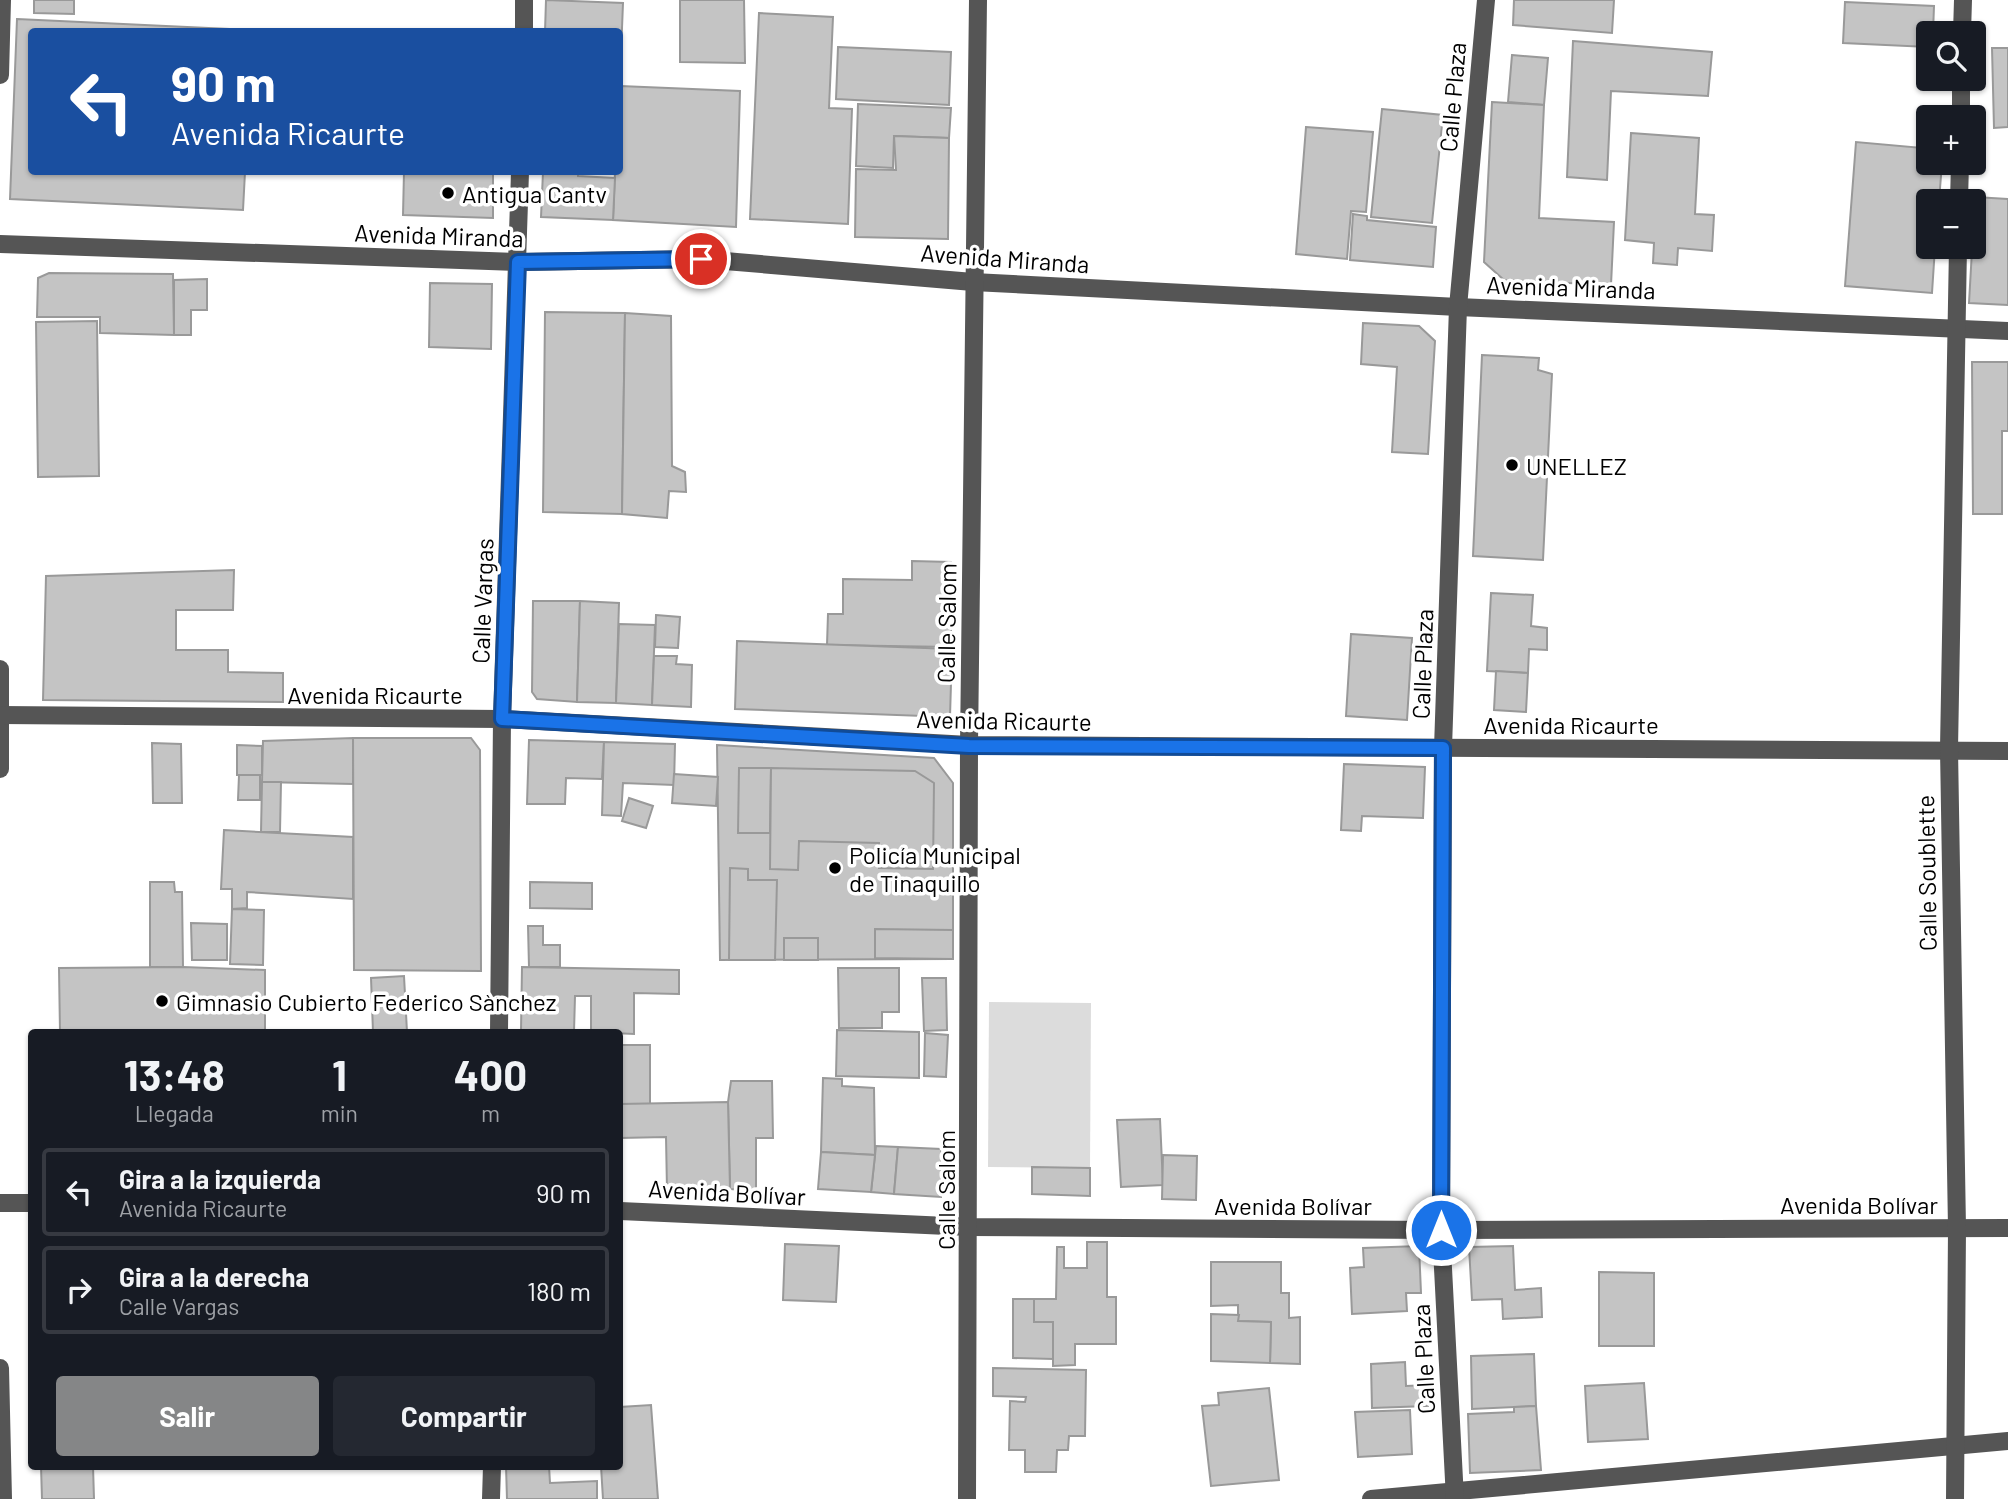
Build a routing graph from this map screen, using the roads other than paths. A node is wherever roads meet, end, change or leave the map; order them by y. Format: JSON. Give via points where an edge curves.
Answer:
{"nodes":[{"id":1,"x":2,"y":0,"type":"edge"},
{"id":2,"x":524,"y":0,"type":"edge"},
{"id":3,"x":978,"y":0,"type":"edge"},
{"id":4,"x":1486,"y":0,"type":"edge"},
{"id":5,"x":1963,"y":0,"type":"edge"},
{"id":6,"x":1962,"y":21,"type":"edge"},
{"id":7,"x":524,"y":28,"type":"edge"},
{"id":8,"x":0,"y":75,"type":"edge"},
{"id":9,"x":520,"y":175,"type":"edge"},
{"id":10,"x":0,"y":244,"type":"edge"},
{"id":11,"x":1958,"y":259,"type":"edge"},
{"id":12,"x":518,"y":262,"type":"junction"},
{"id":13,"x":973,"y":282,"type":"junction"},
{"id":14,"x":1458,"y":307,"type":"junction"},
{"id":15,"x":1956,"y":327,"type":"junction"},
{"id":16,"x":2008,"y":331,"type":"edge"},
{"id":17,"x":0,"y":669,"type":"edge"},
{"id":18,"x":0,"y":715,"type":"edge"},
{"id":19,"x":502,"y":719,"type":"junction"},
{"id":20,"x":969,"y":746,"type":"junction"},
{"id":21,"x":1443,"y":748,"type":"junction"},
{"id":22,"x":1949,"y":749,"type":"junction"},
{"id":23,"x":2008,"y":751,"type":"edge"},
{"id":24,"x":0,"y":769,"type":"edge"},
{"id":25,"x":499,"y":1029,"type":"edge"},
{"id":26,"x":0,"y":1203,"type":"edge"},
{"id":27,"x":28,"y":1203,"type":"edge"},
{"id":28,"x":623,"y":1211,"type":"edge"},
{"id":29,"x":969,"y":1227,"type":"junction"},
{"id":30,"x":1957,"y":1228,"type":"junction"},
{"id":31,"x":2008,"y":1228,"type":"edge"},
{"id":32,"x":1441,"y":1230,"type":"junction"},
{"id":33,"x":0,"y":1368,"type":"edge"},
{"id":34,"x":2008,"y":1441,"type":"edge"},
{"id":35,"x":1954,"y":1446,"type":"junction"},
{"id":36,"x":492,"y":1470,"type":"edge"},
{"id":37,"x":1455,"y":1496,"type":"edge"},
{"id":38,"x":3,"y":1499,"type":"edge"},
{"id":39,"x":491,"y":1499,"type":"edge"},
{"id":40,"x":967,"y":1499,"type":"edge"},
{"id":41,"x":1371,"y":1499,"type":"edge"},
{"id":42,"x":1955,"y":1499,"type":"edge"}],
"edges":[{"from":1,"to":8,"type":"street"},
{"from":2,"to":7,"type":"street"},
{"from":3,"to":13,"type":"street","name":"Calle Salom"},
{"from":4,"to":14,"type":"street","name":"Calle Plaza"},
{"from":5,"to":6,"type":"street"},
{"from":9,"to":12,"type":"street","name":"Calle Vargas"},
{"from":10,"to":12,"type":"street","name":"Avenida Miranda"},
{"from":11,"to":15,"type":"street","name":"Calle Soublette"},
{"from":12,"to":13,"type":"street","name":"Avenida Miranda","via":[[701,259]]},
{"from":12,"to":19,"type":"street","name":"Calle Vargas"},
{"from":13,"to":14,"type":"street","name":"Avenida Miranda"},
{"from":13,"to":20,"type":"street","name":"Calle Salom"},
{"from":14,"to":15,"type":"street","name":"Avenida Miranda"},
{"from":14,"to":21,"type":"street","name":"Calle Plaza"},
{"from":15,"to":16,"type":"street","name":"Avenida Miranda"},
{"from":15,"to":22,"type":"street","name":"Calle Soublette"},
{"from":17,"to":18,"type":"street"},
{"from":18,"to":19,"type":"street","name":"Avenida Ricaurte"},
{"from":18,"to":24,"type":"street"},
{"from":19,"to":20,"type":"street","name":"Avenida Ricaurte"},
{"from":19,"to":25,"type":"street","name":"Calle Vargas"},
{"from":20,"to":21,"type":"street","name":"Avenida Ricaurte"},
{"from":20,"to":29,"type":"street","name":"Calle Salom"},
{"from":21,"to":22,"type":"street","name":"Avenida Ricaurte"},
{"from":21,"to":32,"type":"street","name":"Calle Plaza"},
{"from":22,"to":23,"type":"street","name":"Avenida Ricaurte"},
{"from":22,"to":30,"type":"street","name":"Calle Soublette"},
{"from":26,"to":27,"type":"street"},
{"from":28,"to":29,"type":"street","name":"Avenida Bolívar"},
{"from":29,"to":32,"type":"street","name":"Avenida Bolívar"},
{"from":29,"to":40,"type":"street","name":"Calle Salom"},
{"from":30,"to":31,"type":"street","name":"Avenida Bolívar"},
{"from":30,"to":32,"type":"street","name":"Avenida Bolívar"},
{"from":30,"to":35,"type":"street","name":"Calle Soublette"},
{"from":32,"to":37,"type":"street","name":"Calle Plaza"},
{"from":33,"to":38,"type":"street"},
{"from":34,"to":35,"type":"street"},
{"from":35,"to":37,"type":"street"},
{"from":35,"to":42,"type":"street","name":"Calle Soublette"},
{"from":36,"to":39,"type":"street"},
{"from":37,"to":41,"type":"street"}]}
